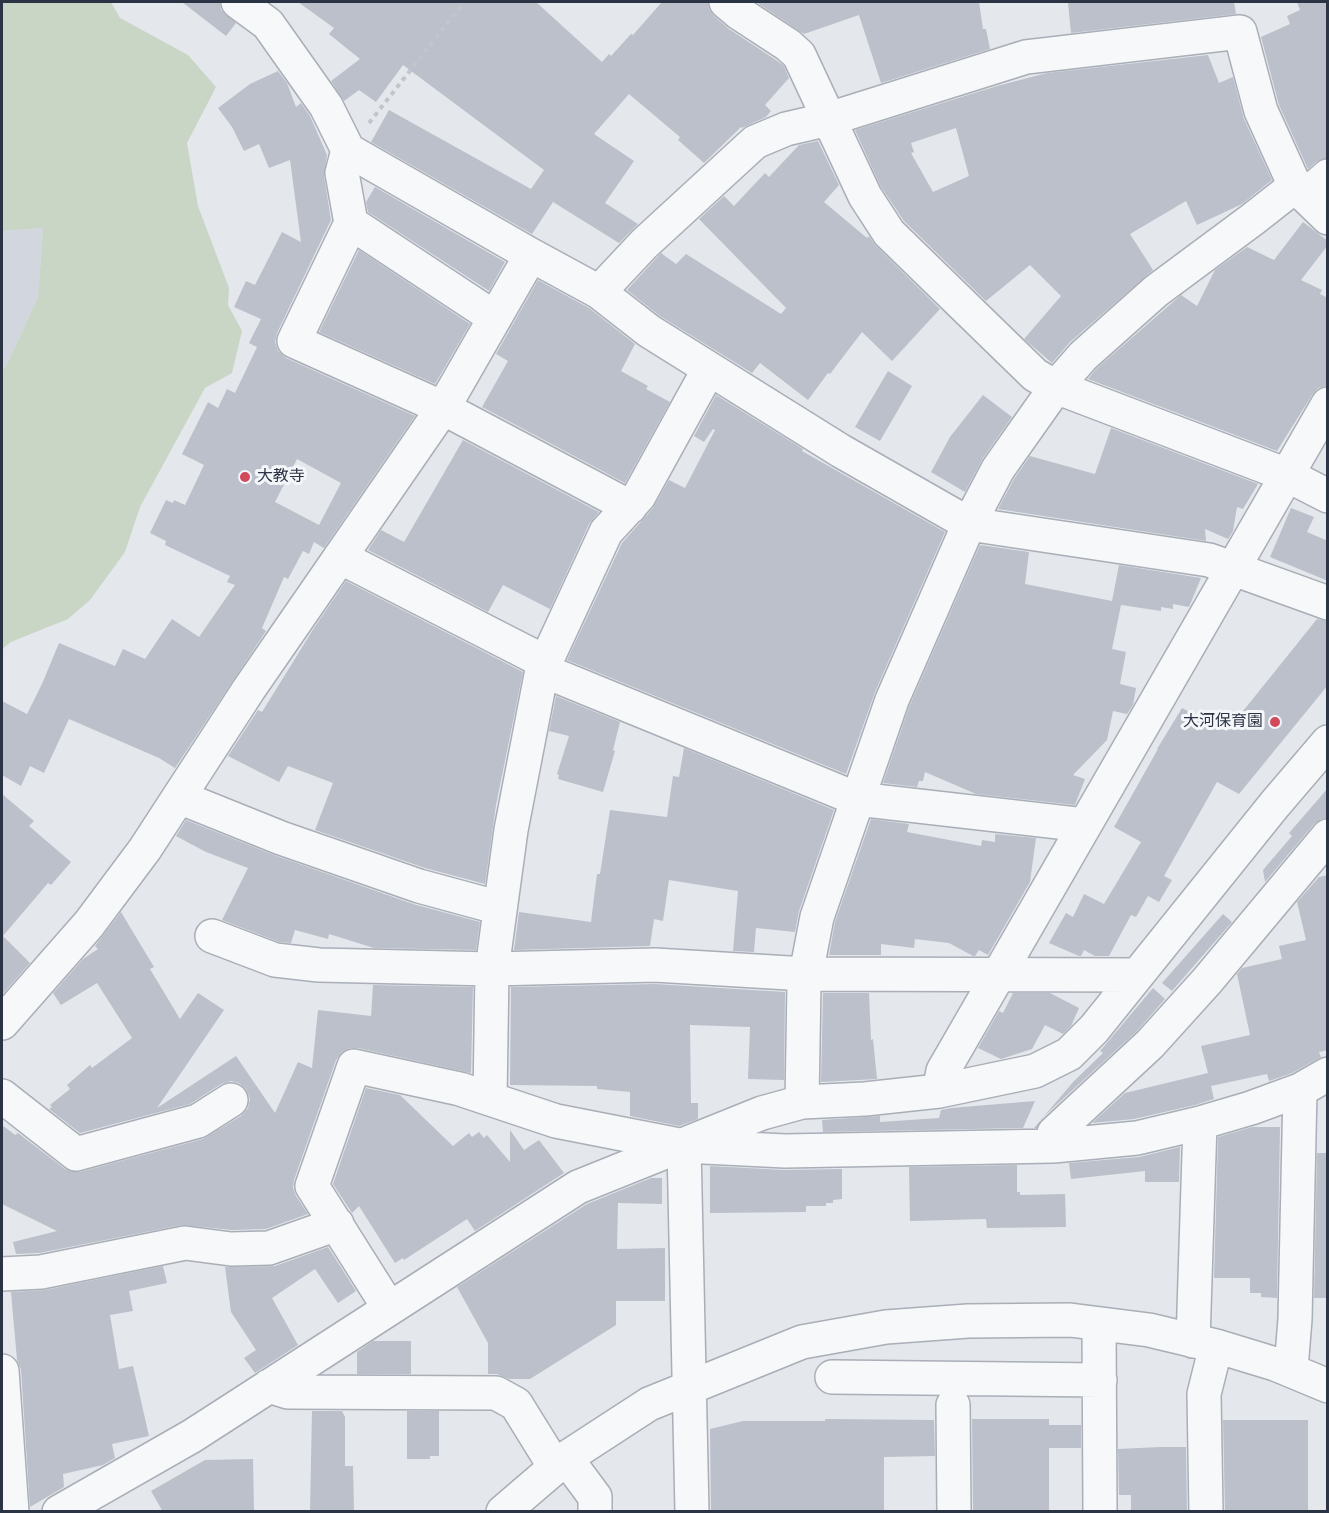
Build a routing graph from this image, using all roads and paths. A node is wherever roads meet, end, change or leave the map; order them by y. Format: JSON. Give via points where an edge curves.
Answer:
{"nodes":[{"id":1,"x":238,"y":2,"type":"edge"},
{"id":2,"x":464,"y":2,"type":"edge"},
{"id":3,"x":726,"y":2,"type":"edge"},
{"id":4,"x":829,"y":118,"type":"junction"},
{"id":5,"x":348,"y":150,"type":"junction"},
{"id":6,"x":1314,"y":194,"type":"edge"},
{"id":7,"x":351,"y":223,"type":"junction"},
{"id":8,"x":531,"y":255,"type":"junction"},
{"id":9,"x":599,"y":292,"type":"junction"},
{"id":10,"x":495,"y":318,"type":"junction"},
{"id":11,"x":709,"y":369,"type":"junction"},
{"id":12,"x":1056,"y":387,"type":"junction"},
{"id":13,"x":1328,"y":404,"type":"edge"},
{"id":14,"x":443,"y":408,"type":"junction"},
{"id":15,"x":1287,"y":475,"type":"junction"},
{"id":16,"x":1328,"y":496,"type":"edge"},
{"id":17,"x":630,"y":507,"type":"junction"},
{"id":18,"x":969,"y":524,"type":"junction"},
{"id":19,"x":340,"y":557,"type":"junction"},
{"id":20,"x":1234,"y":568,"type":"junction"},
{"id":21,"x":1328,"y":603,"type":"edge"},
{"id":22,"x":543,"y":666,"type":"junction"},
{"id":23,"x":1328,"y":742,"type":"edge"},
{"id":24,"x":178,"y":796,"type":"junction"},
{"id":25,"x":857,"y":799,"type":"junction"},
{"id":26,"x":1085,"y":825,"type":"junction"},
{"id":27,"x":1328,"y":836,"type":"edge"},
{"id":28,"x":500,"y":908,"type":"junction"},
{"id":29,"x":212,"y":936,"type":"dead end"},
{"id":30,"x":492,"y":969,"type":"junction"},
{"id":31,"x":806,"y":974,"type":"junction"},
{"id":32,"x":999,"y":974,"type":"junction"},
{"id":33,"x":1137,"y":975,"type":"junction"},
{"id":34,"x":2,"y":1023,"type":"edge"},
{"id":35,"x":1314,"y":1082,"type":"edge"},
{"id":36,"x":939,"y":1090,"type":"junction"},
{"id":37,"x":2,"y":1096,"type":"edge"},
{"id":38,"x":490,"y":1099,"type":"junction"},
{"id":39,"x":231,"y":1100,"type":"dead end"},
{"id":40,"x":802,"y":1102,"type":"junction"},
{"id":41,"x":1200,"y":1123,"type":"junction"},
{"id":42,"x":684,"y":1146,"type":"junction"},
{"id":43,"x":1053,"y":1146,"type":"junction"},
{"id":44,"x":337,"y":1224,"type":"junction"},
{"id":45,"x":2,"y":1274,"type":"edge"},
{"id":46,"x":389,"y":1308,"type":"junction"},
{"id":47,"x":1099,"y":1324,"type":"junction"},
{"id":48,"x":1205,"y":1343,"type":"junction"},
{"id":49,"x":1291,"y":1369,"type":"junction"},
{"id":50,"x":2,"y":1371,"type":"edge"},
{"id":51,"x":832,"y":1377,"type":"dead end"},
{"id":52,"x":1100,"y":1380,"type":"junction"},
{"id":53,"x":269,"y":1386,"type":"junction"},
{"id":54,"x":1328,"y":1386,"type":"edge"},
{"id":55,"x":688,"y":1389,"type":"junction"},
{"id":56,"x":953,"y":1405,"type":"dead end"},
{"id":57,"x":560,"y":1462,"type":"junction"},
{"id":58,"x":66,"y":1510,"type":"edge"},
{"id":59,"x":12,"y":1512,"type":"edge"},
{"id":60,"x":503,"y":1512,"type":"edge"},
{"id":61,"x":595,"y":1512,"type":"edge"},
{"id":62,"x":692,"y":1512,"type":"edge"},
{"id":63,"x":954,"y":1512,"type":"edge"},
{"id":64,"x":1100,"y":1512,"type":"edge"},
{"id":65,"x":1206,"y":1512,"type":"edge"}],
"edges":[{"from":1,"to":5,"type":"street","via":[[268,24],[326,106]]},
{"from":2,"to":5,"type":"path"},
{"from":3,"to":4,"type":"street","via":[[799,55]]},
{"from":4,"to":6,"type":"street","via":[[1026,57],[1240,32],[1261,111]]},
{"from":4,"to":9,"type":"street","via":[[755,142],[644,244]]},
{"from":4,"to":12,"type":"street","via":[[865,196],[889,233],[1035,375]]},
{"from":5,"to":7,"type":"street","via":[[342,173]]},
{"from":5,"to":8,"type":"street"},
{"from":6,"to":12,"type":"street","via":[[1253,219],[1156,291],[1083,356]]},
{"from":7,"to":10,"type":"street"},
{"from":7,"to":14,"type":"street","via":[[294,341]]},
{"from":8,"to":9,"type":"street"},
{"from":8,"to":10,"type":"street"},
{"from":9,"to":11,"type":"street","via":[[649,332]]},
{"from":10,"to":14,"type":"street"},
{"from":11,"to":17,"type":"street"},
{"from":11,"to":18,"type":"street"},
{"from":12,"to":15,"type":"street"},
{"from":12,"to":18,"type":"street","via":[[999,469]]},
{"from":13,"to":15,"type":"street"},
{"from":14,"to":17,"type":"street"},
{"from":14,"to":19,"type":"street"},
{"from":15,"to":16,"type":"street"},
{"from":15,"to":20,"type":"street"},
{"from":17,"to":22,"type":"street","via":[[606,532]]},
{"from":18,"to":20,"type":"street","via":[[1209,560]]},
{"from":18,"to":25,"type":"street","via":[[891,700]]},
{"from":19,"to":22,"type":"street"},
{"from":19,"to":24,"type":"street"},
{"from":20,"to":21,"type":"street"},
{"from":20,"to":26,"type":"street"},
{"from":22,"to":25,"type":"street"},
{"from":22,"to":28,"type":"street"},
{"from":23,"to":33,"type":"street"},
{"from":24,"to":28,"type":"street","via":[[419,886]]},
{"from":24,"to":34,"type":"street","via":[[145,849],[89,924]]},
{"from":25,"to":26,"type":"street"},
{"from":25,"to":31,"type":"street","via":[[817,917]]},
{"from":26,"to":32,"type":"street"},
{"from":27,"to":43,"type":"street","via":[[1150,1044],[1054,1133]]},
{"from":28,"to":30,"type":"street"},
{"from":29,"to":30,"type":"street","via":[[275,960],[319,965]]},
{"from":30,"to":31,"type":"street","via":[[655,964]]},
{"from":30,"to":38,"type":"street"},
{"from":31,"to":32,"type":"street"},
{"from":31,"to":40,"type":"street"},
{"from":32,"to":33,"type":"street"},
{"from":32,"to":36,"type":"street","via":[[943,1071]]},
{"from":33,"to":36,"type":"street","via":[[1069,1054],[1035,1071]]},
{"from":35,"to":41,"type":"street"},
{"from":35,"to":49,"type":"street"},
{"from":36,"to":40,"type":"street"},
{"from":37,"to":39,"type":"street","via":[[76,1154],[198,1121]]},
{"from":38,"to":42,"type":"street","via":[[556,1121]]},
{"from":38,"to":44,"type":"street","via":[[354,1066],[312,1186]]},
{"from":40,"to":42,"type":"street","via":[[762,1113]]},
{"from":41,"to":43,"type":"street","via":[[1137,1138]]},
{"from":41,"to":48,"type":"street"},
{"from":42,"to":43,"type":"street","via":[[785,1151]]},
{"from":42,"to":46,"type":"street","via":[[578,1187]]},
{"from":42,"to":55,"type":"street"},
{"from":44,"to":45,"type":"street","via":[[269,1248],[231,1249],[185,1243],[41,1272]]},
{"from":44,"to":46,"type":"street"},
{"from":46,"to":53,"type":"street"},
{"from":47,"to":48,"type":"street"},
{"from":47,"to":52,"type":"street"},
{"from":47,"to":55,"type":"street","via":[[1070,1320],[968,1321],[886,1327],[802,1342]]},
{"from":48,"to":49,"type":"street"},
{"from":48,"to":65,"type":"street"},
{"from":49,"to":54,"type":"street"},
{"from":50,"to":59,"type":"street"},
{"from":51,"to":52,"type":"street"},
{"from":52,"to":64,"type":"street"},
{"from":53,"to":57,"type":"street","via":[[288,1392],[496,1393],[516,1404]]},
{"from":53,"to":58,"type":"street"},
{"from":55,"to":57,"type":"street","via":[[650,1404]]},
{"from":55,"to":62,"type":"street"},
{"from":56,"to":63,"type":"street"},
{"from":57,"to":60,"type":"street"},
{"from":57,"to":61,"type":"street","via":[[595,1497]]}]}
